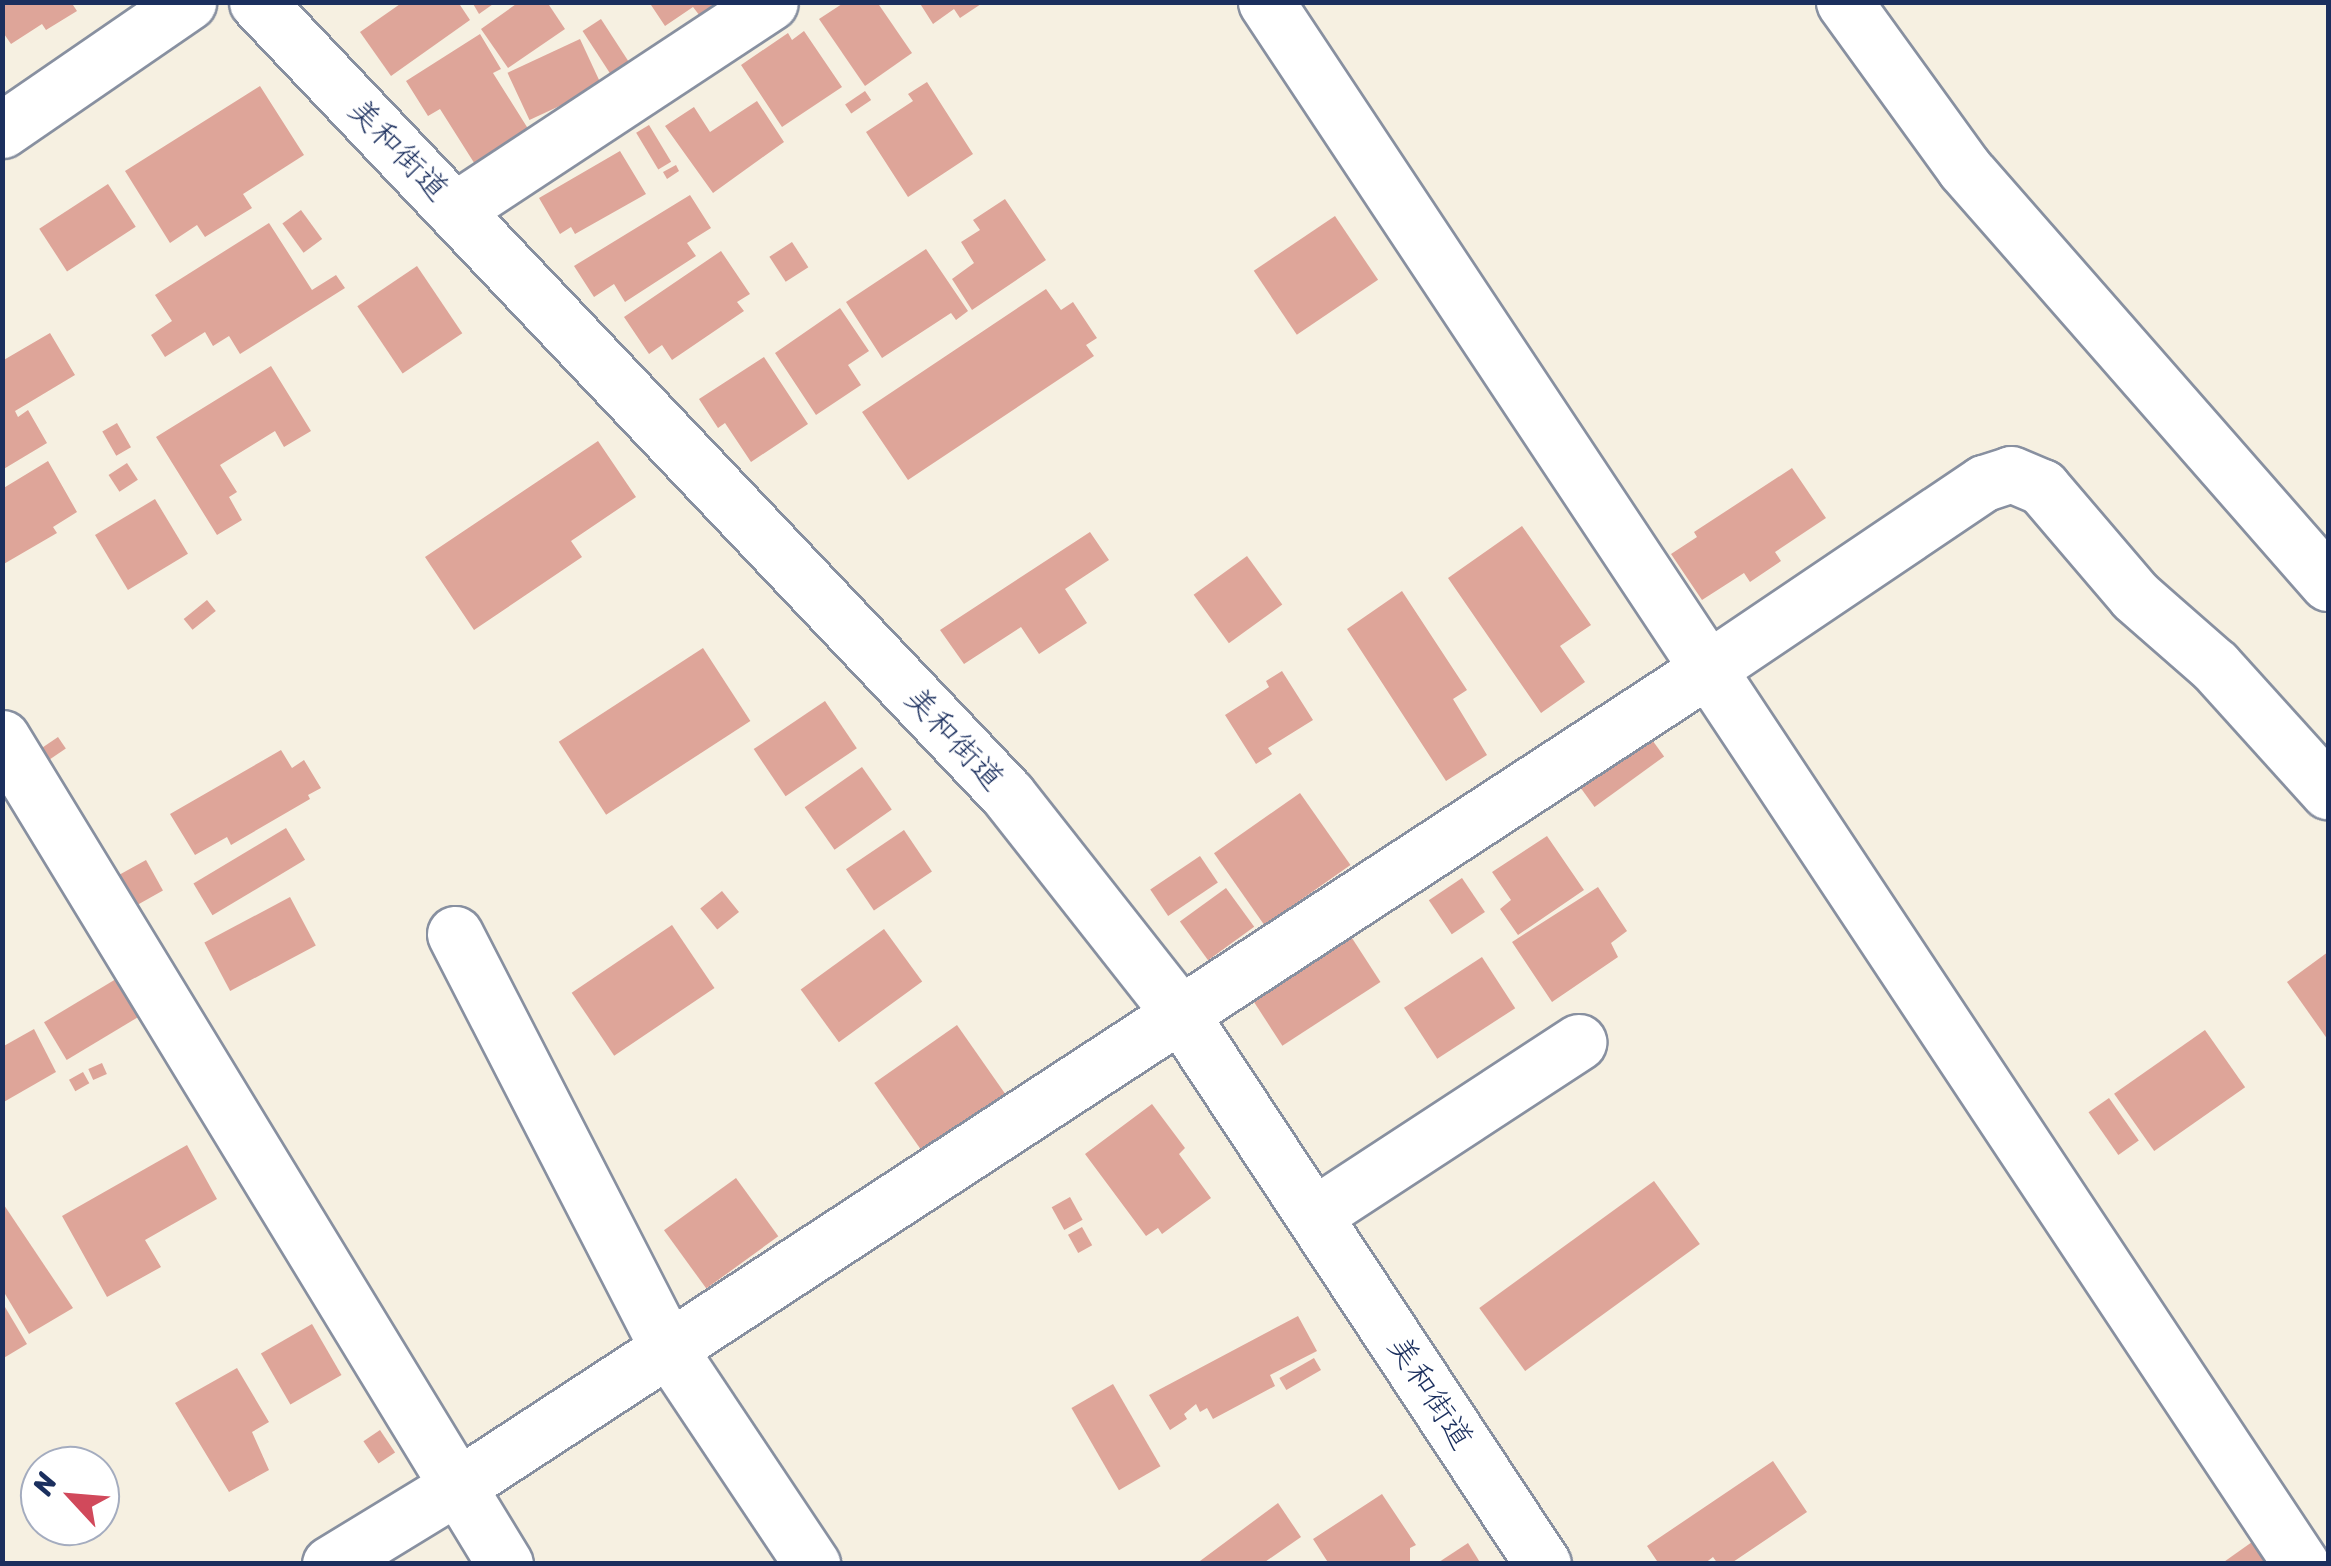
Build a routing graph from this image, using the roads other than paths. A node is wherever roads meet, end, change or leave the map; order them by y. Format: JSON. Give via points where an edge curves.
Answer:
{"nodes":[{"id":1,"x":188,"y":2,"type":"edge"},
{"id":2,"x":256,"y":2,"type":"edge"},
{"id":3,"x":770,"y":2,"type":"edge"},
{"id":4,"x":1266,"y":2,"type":"edge"},
{"id":5,"x":1844,"y":2,"type":"edge"},
{"id":6,"x":2,"y":130,"type":"edge"},
{"id":7,"x":455,"y":210,"type":"junction"},
{"id":8,"x":2328,"y":583,"type":"edge"},
{"id":9,"x":1708,"y":669,"type":"junction"},
{"id":10,"x":2,"y":738,"type":"edge"},
{"id":11,"x":2328,"y":791,"type":"edge"},
{"id":12,"x":456,"y":934,"type":"dead end"},
{"id":13,"x":1179,"y":1012,"type":"junction"},
{"id":14,"x":1578,"y":1042,"type":"dead end"},
{"id":15,"x":1314,"y":1215,"type":"junction"},
{"id":16,"x":668,"y":1348,"type":"junction"},
{"id":17,"x":458,"y":1486,"type":"junction"},
{"id":18,"x":330,"y":1564,"type":"edge"},
{"id":19,"x":505,"y":1564,"type":"edge"},
{"id":20,"x":812,"y":1564,"type":"edge"},
{"id":21,"x":1543,"y":1564,"type":"edge"},
{"id":22,"x":2301,"y":1564,"type":"edge"}],
"edges":[{"from":1,"to":6,"type":"street"},
{"from":2,"to":7,"type":"street","name":"美和街道"},
{"from":3,"to":7,"type":"street"},
{"from":4,"to":9,"type":"street"},
{"from":5,"to":8,"type":"street","via":[[1964,168]]},
{"from":7,"to":13,"type":"street","name":"美和街道","via":[[1008,796]]},
{"from":9,"to":11,"type":"street","via":[[1984,483],[2011,474],[2042,487],[2136,596],[2215,666]]},
{"from":9,"to":13,"type":"street"},
{"from":9,"to":22,"type":"street"},
{"from":10,"to":17,"type":"street"},
{"from":12,"to":16,"type":"street"},
{"from":13,"to":15,"type":"street","name":"美和街道"},
{"from":13,"to":16,"type":"street"},
{"from":14,"to":15,"type":"street"},
{"from":15,"to":21,"type":"street","name":"美和街道"},
{"from":16,"to":17,"type":"street"},
{"from":16,"to":20,"type":"street"},
{"from":17,"to":18,"type":"street"},
{"from":17,"to":19,"type":"street"}]}
